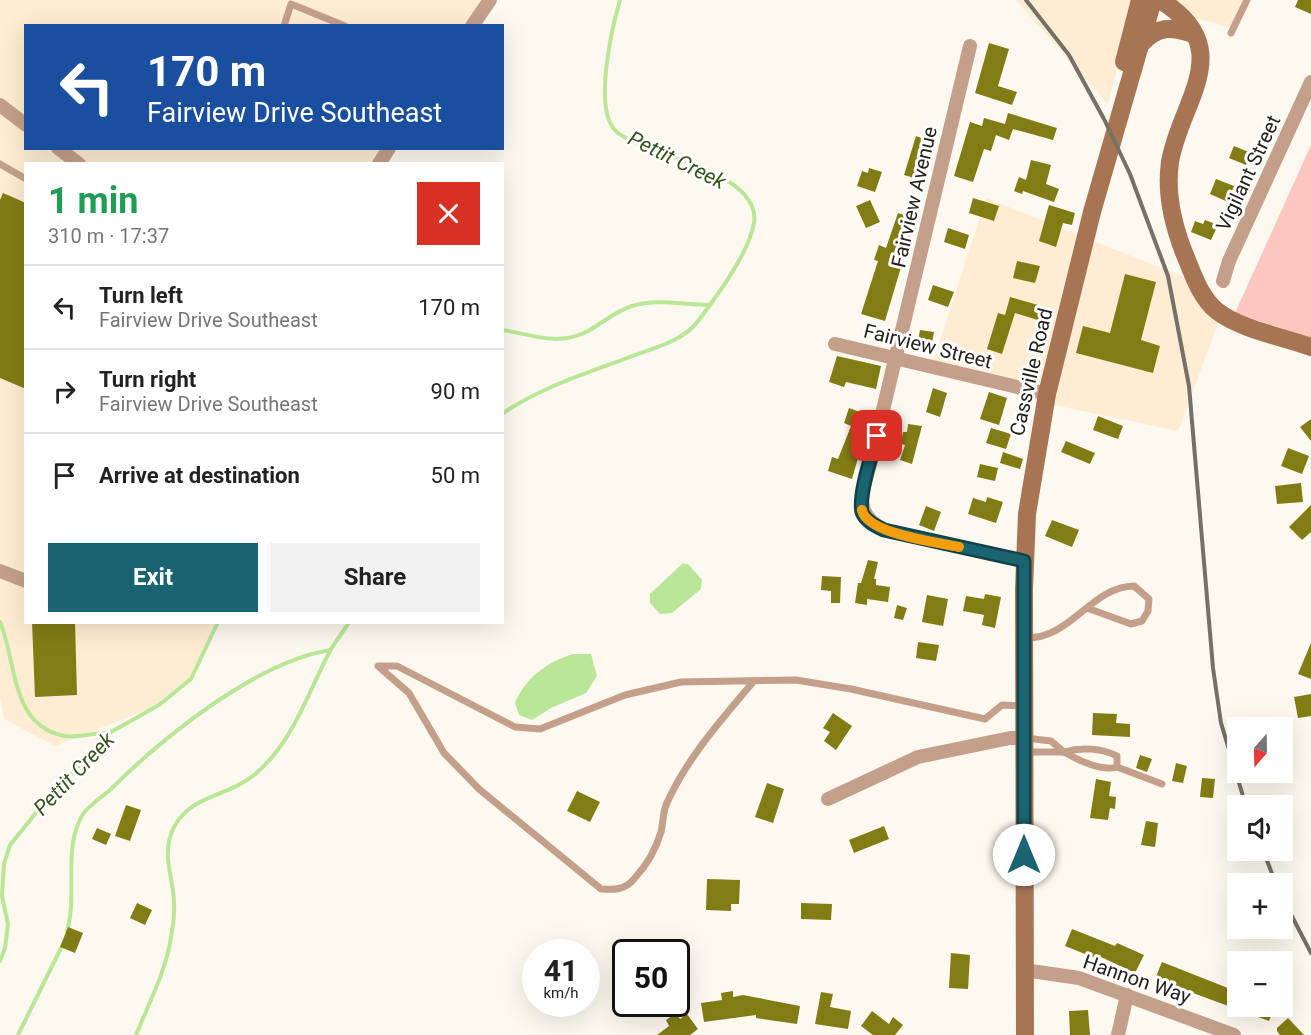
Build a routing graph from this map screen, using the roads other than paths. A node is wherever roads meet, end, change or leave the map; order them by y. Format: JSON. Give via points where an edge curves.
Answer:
{"nodes":[{"id":1,"x":490,"y":0,"type":"edge"},
{"id":2,"x":1140,"y":0,"type":"edge"},
{"id":3,"x":1153,"y":0,"type":"edge"},
{"id":4,"x":1160,"y":0,"type":"edge"},
{"id":5,"x":1247,"y":0,"type":"edge"},
{"id":6,"x":285,"y":24,"type":"edge"},
{"id":7,"x":340,"y":24,"type":"edge"},
{"id":8,"x":473,"y":24,"type":"edge"},
{"id":9,"x":1231,"y":33,"type":"dead end"},
{"id":10,"x":1193,"y":34,"type":"junction"},
{"id":11,"x":1141,"y":44,"type":"junction"},
{"id":12,"x":970,"y":46,"type":"dead end"},
{"id":13,"x":1311,"y":82,"type":"edge"},
{"id":14,"x":0,"y":105,"type":"edge"},
{"id":15,"x":24,"y":123,"type":"edge"},
{"id":16,"x":61,"y":150,"type":"edge"},
{"id":17,"x":77,"y":162,"type":"edge"},
{"id":18,"x":0,"y":164,"type":"edge"},
{"id":19,"x":1103,"y":169,"type":"junction"},
{"id":20,"x":24,"y":178,"type":"edge"},
{"id":21,"x":1223,"y":282,"type":"dead end"},
{"id":22,"x":835,"y":344,"type":"dead end"},
{"id":23,"x":1311,"y":347,"type":"edge"},
{"id":24,"x":897,"y":358,"type":"junction"},
{"id":25,"x":1047,"y":394,"type":"junction"},
{"id":26,"x":1024,"y":561,"type":"junction"},
{"id":27,"x":0,"y":571,"type":"edge"},
{"id":28,"x":24,"y":579,"type":"edge"},
{"id":29,"x":1088,"y":608,"type":"junction"},
{"id":30,"x":1024,"y":638,"type":"junction"},
{"id":31,"x":754,"y":681,"type":"junction"},
{"id":32,"x":1024,"y":706,"type":"junction"},
{"id":33,"x":1025,"y":745,"type":"junction"},
{"id":34,"x":1064,"y":752,"type":"junction"},
{"id":35,"x":1117,"y":768,"type":"junction"},
{"id":36,"x":1162,"y":784,"type":"dead end"},
{"id":37,"x":828,"y":799,"type":"dead end"},
{"id":38,"x":1024,"y":970,"type":"junction"},
{"id":39,"x":1127,"y":995,"type":"junction"},
{"id":40,"x":1025,"y":1035,"type":"edge"},
{"id":41,"x":1118,"y":1035,"type":"edge"},
{"id":42,"x":1234,"y":1035,"type":"edge"}],
"edges":[{"from":1,"to":8,"type":"street"},
{"from":2,"to":19,"type":"main road","name":"Cassville Road","via":[[1105,141]]},
{"from":3,"to":11,"type":"main road","name":"Cassville Road"},
{"from":4,"to":10,"type":"main road"},
{"from":5,"to":9,"type":"lane"},
{"from":6,"to":7,"type":"lane","via":[[291,4]]},
{"from":10,"to":11,"type":"main road","via":[[1161,29]]},
{"from":10,"to":23,"type":"main road","via":[[1200,54],[1199,78],[1177,137],[1169,173],[1172,213],[1182,248],[1204,296],[1218,312]]},
{"from":11,"to":19,"type":"main road","name":"Cassville Road"},
{"from":12,"to":24,"type":"street","name":"Fairview Avenue"},
{"from":13,"to":21,"type":"street","name":"Vigilant Street"},
{"from":14,"to":15,"type":"street"},
{"from":16,"to":17,"type":"street"},
{"from":18,"to":20,"type":"lane"},
{"from":19,"to":25,"type":"main road","name":"Cassville Road"},
{"from":22,"to":24,"type":"street","name":"Fairview Street"},
{"from":24,"to":25,"type":"street","name":"Fairview Street"},
{"from":24,"to":26,"type":"street","name":"Fairview Avenue","via":[[869,467],[862,513],[884,530]]},
{"from":25,"to":26,"type":"main road","name":"Cassville Road","via":[[1029,492]]},
{"from":26,"to":30,"type":"main road","name":"Cassville Road"},
{"from":27,"to":28,"type":"street"},
{"from":29,"to":29,"type":"lane","via":[[1118,587],[1134,586],[1149,600],[1142,621],[1131,624]]},
{"from":29,"to":30,"type":"lane","via":[[1056,632],[1041,639]]},
{"from":30,"to":32,"type":"main road","name":"Cassville Road"},
{"from":31,"to":31,"type":"lane","via":[[682,774],[665,807],[648,863],[633,882],[618,890],[601,889],[479,789],[444,753],[409,693],[378,666],[397,666],[515,728],[540,729],[625,695],[681,682]]},
{"from":31,"to":32,"type":"lane","via":[[840,687],[985,719],[1002,705]]},
{"from":32,"to":33,"type":"main road","name":"Cassville Road"},
{"from":33,"to":34,"type":"lane"},
{"from":33,"to":34,"type":"lane","via":[[1051,741]]},
{"from":33,"to":37,"type":"street","via":[[1010,738],[918,757]]},
{"from":33,"to":38,"type":"main road","name":"Cassville Road"},
{"from":34,"to":35,"type":"lane"},
{"from":34,"to":35,"type":"lane","via":[[1074,748],[1107,751],[1117,756]]},
{"from":35,"to":36,"type":"lane"},
{"from":38,"to":39,"type":"street","name":"Hannon Way","via":[[1079,978]]},
{"from":38,"to":40,"type":"main road","name":"Cassville Road"},
{"from":39,"to":41,"type":"street"},
{"from":39,"to":42,"type":"street","name":"Hannon Way"}]}
